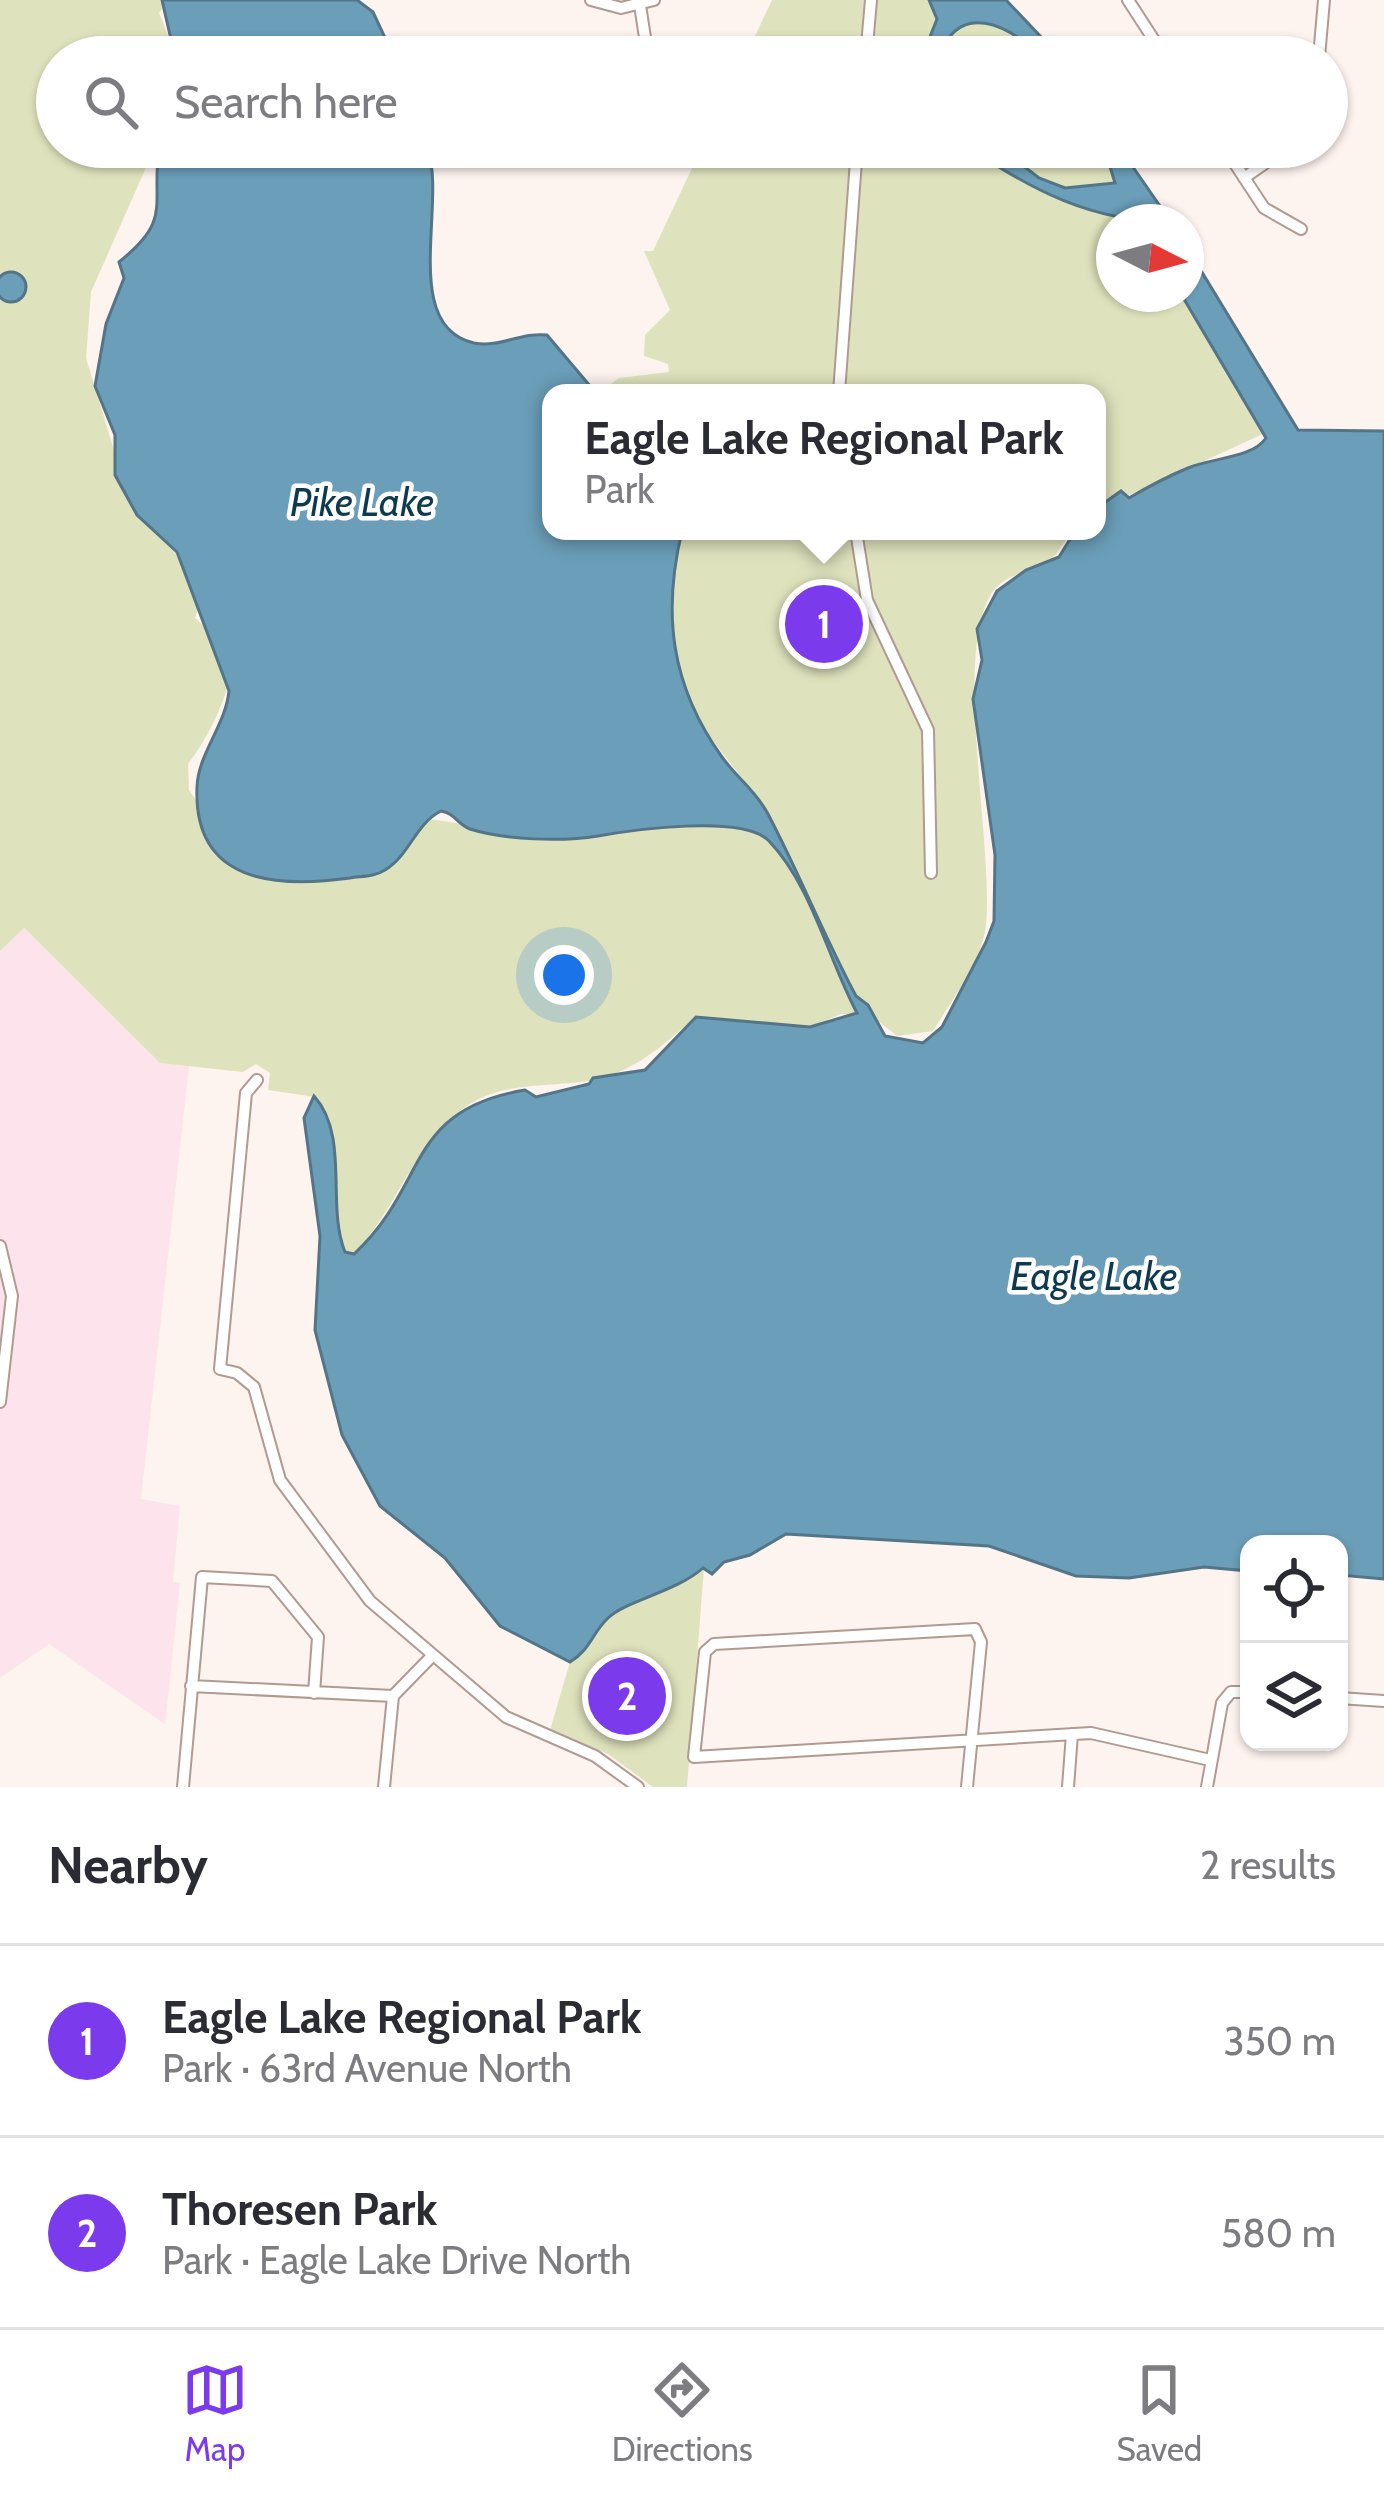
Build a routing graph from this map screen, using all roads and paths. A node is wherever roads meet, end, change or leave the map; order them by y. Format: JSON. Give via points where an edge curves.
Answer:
{"nodes":[{"id":1,"x":591,"y":0,"type":"edge"},
{"id":2,"x":654,"y":0,"type":"edge"},
{"id":3,"x":871,"y":0,"type":"edge"},
{"id":4,"x":1128,"y":0,"type":"edge"},
{"id":5,"x":1324,"y":0,"type":"edge"},
{"id":6,"x":640,"y":5,"type":"junction"},
{"id":7,"x":645,"y":36,"type":"edge"},
{"id":8,"x":868,"y":36,"type":"edge"},
{"id":9,"x":1151,"y":36,"type":"edge"},
{"id":10,"x":1321,"y":36,"type":"edge"},
{"id":11,"x":855,"y":168,"type":"edge"},
{"id":12,"x":1238,"y":168,"type":"edge"},
{"id":13,"x":1258,"y":168,"type":"edge"},
{"id":14,"x":1244,"y":178,"type":"junction"},
{"id":15,"x":1301,"y":229,"type":"dead end"},
{"id":16,"x":840,"y":384,"type":"edge"},
{"id":17,"x":857,"y":540,"type":"edge"},
{"id":18,"x":931,"y":873,"type":"dead end"},
{"id":19,"x":257,"y":1080,"type":"dead end"},
{"id":20,"x":0,"y":1246,"type":"edge"},
{"id":21,"x":0,"y":1402,"type":"edge"},
{"id":22,"x":431,"y":1657,"type":"junction"},
{"id":23,"x":191,"y":1686,"type":"junction"},
{"id":24,"x":314,"y":1693,"type":"junction"},
{"id":25,"x":1240,"y":1693,"type":"edge"},
{"id":26,"x":393,"y":1696,"type":"junction"},
{"id":27,"x":1348,"y":1699,"type":"edge"},
{"id":28,"x":1384,"y":1701,"type":"edge"},
{"id":29,"x":1072,"y":1734,"type":"junction"},
{"id":30,"x":972,"y":1739,"type":"junction"},
{"id":31,"x":1210,"y":1760,"type":"junction"},
{"id":32,"x":183,"y":1787,"type":"edge"},
{"id":33,"x":385,"y":1787,"type":"edge"},
{"id":34,"x":638,"y":1787,"type":"edge"},
{"id":35,"x":967,"y":1787,"type":"edge"},
{"id":36,"x":1068,"y":1787,"type":"edge"},
{"id":37,"x":1208,"y":1787,"type":"edge"}],
"edges":[{"from":1,"to":6,"type":"street"},
{"from":2,"to":6,"type":"street"},
{"from":3,"to":8,"type":"street"},
{"from":4,"to":9,"type":"street"},
{"from":5,"to":10,"type":"street"},
{"from":6,"to":7,"type":"street"},
{"from":11,"to":16,"type":"street"},
{"from":12,"to":14,"type":"street"},
{"from":13,"to":14,"type":"street"},
{"from":14,"to":15,"type":"street","via":[[1264,208]]},
{"from":17,"to":18,"type":"street","via":[[867,600],[928,730]]},
{"from":19,"to":22,"type":"street","via":[[245,1093],[220,1369],[254,1387],[274,1468],[322,1538],[370,1601]]},
{"from":20,"to":21,"type":"street","via":[[12,1296]]},
{"from":22,"to":26,"type":"street"},
{"from":22,"to":34,"type":"street","via":[[506,1717],[595,1756]]},
{"from":23,"to":24,"type":"street"},
{"from":23,"to":24,"type":"street","via":[[202,1577],[272,1581],[284,1592],[318,1637]]},
{"from":23,"to":32,"type":"street"},
{"from":24,"to":26,"type":"street"},
{"from":25,"to":31,"type":"street","via":[[1226,1695]]},
{"from":26,"to":33,"type":"street"},
{"from":27,"to":28,"type":"street"},
{"from":29,"to":30,"type":"street"},
{"from":29,"to":31,"type":"street"},
{"from":29,"to":36,"type":"street"},
{"from":30,"to":30,"type":"street","via":[[982,1642],[975,1629],[709,1647],[694,1757]]},
{"from":30,"to":35,"type":"street"},
{"from":31,"to":37,"type":"street"}]}
